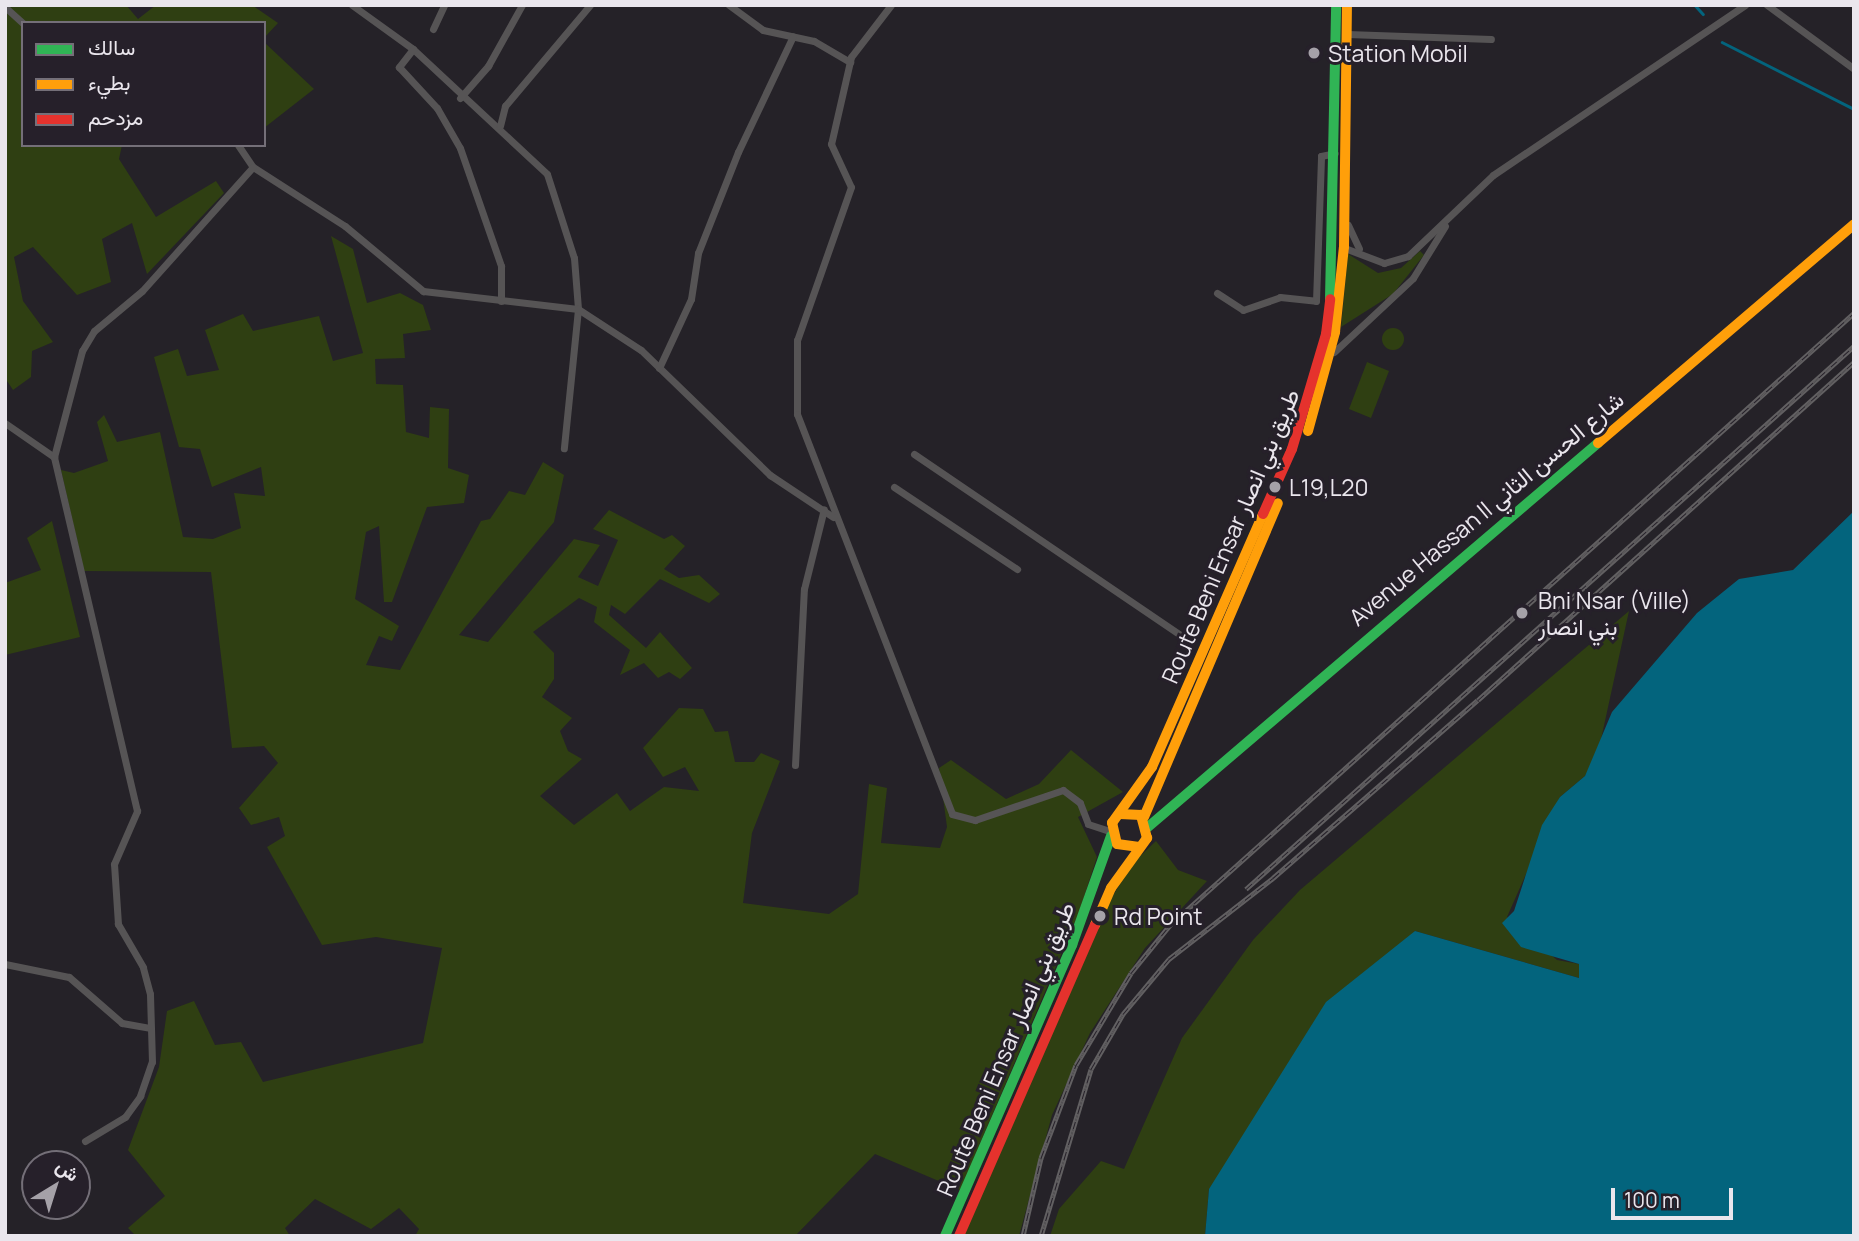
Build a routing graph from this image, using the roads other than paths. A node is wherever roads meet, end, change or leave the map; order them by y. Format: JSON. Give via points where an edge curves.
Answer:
{"nodes":[{"id":1,"x":352,"y":5,"type":"edge"},
{"id":2,"x":444,"y":5,"type":"edge"},
{"id":3,"x":522,"y":5,"type":"edge"},
{"id":4,"x":590,"y":5,"type":"edge"},
{"id":5,"x":729,"y":5,"type":"edge"},
{"id":6,"x":891,"y":5,"type":"edge"},
{"id":7,"x":1336,"y":5,"type":"edge"},
{"id":8,"x":1347,"y":5,"type":"edge"},
{"id":9,"x":1745,"y":5,"type":"edge"},
{"id":10,"x":1767,"y":5,"type":"edge"},
{"id":11,"x":5,"y":7,"type":"edge"},
{"id":12,"x":21,"y":21,"type":"edge"},
{"id":13,"x":433,"y":29,"type":"dead end"},
{"id":14,"x":1347,"y":34,"type":"junction"},
{"id":15,"x":793,"y":36,"type":"junction"},
{"id":16,"x":1491,"y":39,"type":"dead end"},
{"id":17,"x":413,"y":49,"type":"junction"},
{"id":18,"x":850,"y":62,"type":"junction"},
{"id":19,"x":1854,"y":69,"type":"edge"},
{"id":20,"x":460,"y":98,"type":"junction"},
{"id":21,"x":500,"y":126,"type":"junction"},
{"id":22,"x":239,"y":147,"type":"edge"},
{"id":23,"x":1335,"y":153,"type":"junction"},
{"id":24,"x":253,"y":167,"type":"junction"},
{"id":25,"x":1346,"y":216,"type":"junction"},
{"id":26,"x":1447,"y":222,"type":"junction"},
{"id":27,"x":1854,"y":224,"type":"edge"},
{"id":28,"x":1339,"y":248,"type":"junction"},
{"id":29,"x":1362,"y":253,"type":"junction"},
{"id":30,"x":1319,"y":268,"type":"junction"},
{"id":31,"x":1332,"y":268,"type":"junction"},
{"id":32,"x":1217,"y":293,"type":"dead end"},
{"id":33,"x":501,"y":300,"type":"junction"},
{"id":34,"x":578,"y":309,"type":"junction"},
{"id":35,"x":1350,"y":331,"type":"junction"},
{"id":36,"x":1330,"y":333,"type":"junction"},
{"id":37,"x":1328,"y":364,"type":"junction"},
{"id":38,"x":659,"y":368,"type":"junction"},
{"id":39,"x":5,"y":423,"type":"edge"},
{"id":40,"x":564,"y":448,"type":"dead end"},
{"id":41,"x":915,"y":454,"type":"dead end"},
{"id":42,"x":54,"y":457,"type":"junction"},
{"id":43,"x":894,"y":487,"type":"dead end"},
{"id":44,"x":829,"y":502,"type":"junction"},
{"id":45,"x":823,"y":511,"type":"junction"},
{"id":46,"x":834,"y":517,"type":"junction"},
{"id":47,"x":1017,"y":569,"type":"dead end"},
{"id":48,"x":1183,"y":637,"type":"dead end"},
{"id":49,"x":795,"y":765,"type":"dead end"},
{"id":50,"x":1119,"y":814,"type":"junction"},
{"id":51,"x":1146,"y":821,"type":"junction"},
{"id":52,"x":1111,"y":833,"type":"junction"},
{"id":53,"x":1139,"y":847,"type":"junction"},
{"id":54,"x":5,"y":964,"type":"edge"},
{"id":55,"x":150,"y":1028,"type":"junction"},
{"id":56,"x":85,"y":1141,"type":"dead end"},
{"id":57,"x":945,"y":1236,"type":"edge"},
{"id":58,"x":959,"y":1236,"type":"edge"}],
"edges":[{"from":1,"to":17,"type":"street"},
{"from":2,"to":13,"type":"street"},
{"from":3,"to":20,"type":"street","via":[[488,66]]},
{"from":4,"to":21,"type":"street","via":[[505,106]]},
{"from":5,"to":15,"type":"street","via":[[745,22]]},
{"from":6,"to":18,"type":"street"},
{"from":7,"to":23,"type":"main road","name":"Route Beni Ensar طريق بني انصار"},
{"from":8,"to":14,"type":"main road","name":"Route Beni Ensar طريق بني انصار"},
{"from":9,"to":26,"type":"street","via":[[1493,175]]},
{"from":10,"to":19,"type":"street"},
{"from":11,"to":12,"type":"street"},
{"from":14,"to":16,"type":"street"},
{"from":14,"to":25,"type":"main road","name":"Route Beni Ensar طريق بني انصار"},
{"from":15,"to":18,"type":"street"},
{"from":15,"to":38,"type":"street","via":[[738,152],[698,253],[691,299]]},
{"from":17,"to":20,"type":"street"},
{"from":17,"to":33,"type":"street","via":[[399,67],[437,108],[460,148],[501,266]]},
{"from":18,"to":44,"type":"street","via":[[831,144],[851,187],[797,340],[797,414]]},
{"from":20,"to":21,"type":"street"},
{"from":21,"to":34,"type":"street","via":[[547,174],[562,206]]},
{"from":22,"to":24,"type":"street"},
{"from":23,"to":28,"type":"main road","name":"Route Beni Ensar طريق بني انصار"},
{"from":23,"to":30,"type":"street","via":[[1321,156]]},
{"from":24,"to":33,"type":"street","via":[[345,226],[423,291]]},
{"from":24,"to":42,"type":"street","via":[[142,291],[94,331],[82,351]]},
{"from":25,"to":28,"type":"main road","name":"Route Beni Ensar طريق بني انصار"},
{"from":25,"to":29,"type":"street"},
{"from":26,"to":29,"type":"street","via":[[1401,260],[1376,261]]},
{"from":26,"to":35,"type":"street","via":[[1413,278]]},
{"from":27,"to":51,"type":"main road","name":"Avenue Hassan II شارع الحسن الثاني"},
{"from":28,"to":29,"type":"street"},
{"from":28,"to":31,"type":"main road","name":"Route Beni Ensar طريق بني انصار"},
{"from":28,"to":36,"type":"main road","name":"Route Beni Ensar طريق بني انصار"},
{"from":30,"to":31,"type":"street"},
{"from":30,"to":32,"type":"street","via":[[1312,303],[1280,298],[1243,310]]},
{"from":31,"to":36,"type":"main road","name":"Route Beni Ensar طريق بني انصار"},
{"from":33,"to":34,"type":"street"},
{"from":34,"to":38,"type":"street"},
{"from":34,"to":40,"type":"street"},
{"from":35,"to":36,"type":"street"},
{"from":35,"to":37,"type":"street"},
{"from":36,"to":37,"type":"main road","name":"Route Beni Ensar طريق بني انصار"},
{"from":36,"to":50,"type":"main road","name":"Route Beni Ensar طريق بني انصار","via":[[1286,462],[1152,767]]},
{"from":37,"to":51,"type":"main road","name":"Route Beni Ensar طريق بني انصار","via":[[1307,434]]},
{"from":38,"to":45,"type":"street","via":[[770,475]]},
{"from":39,"to":42,"type":"street"},
{"from":41,"to":48,"type":"street"},
{"from":42,"to":55,"type":"street","via":[[137,811],[114,864],[118,924],[143,967]]},
{"from":43,"to":47,"type":"street"},
{"from":44,"to":45,"type":"street"},
{"from":44,"to":46,"type":"street"},
{"from":45,"to":46,"type":"street"},
{"from":45,"to":49,"type":"street","via":[[804,589]]},
{"from":46,"to":52,"type":"street","via":[[952,814],[975,820],[1063,790],[1077,799],[1088,824]]},
{"from":50,"to":51,"type":"main road"},
{"from":50,"to":52,"type":"main road","name":"Route Beni Ensar طريق بني انصار"},
{"from":51,"to":53,"type":"main road","name":"Route Beni Ensar طريق بني انصار"},
{"from":52,"to":53,"type":"main road","via":[[1125,849]]},
{"from":52,"to":57,"type":"main road","name":"Route Beni Ensar طريق بني انصار","via":[[1072,945]]},
{"from":53,"to":58,"type":"main road","name":"Route Beni Ensar طريق بني انصار","via":[[1111,888]]},
{"from":54,"to":55,"type":"street","via":[[69,977],[122,1023]]},
{"from":55,"to":56,"type":"street","via":[[152,1062],[140,1096],[125,1117]]}]}
